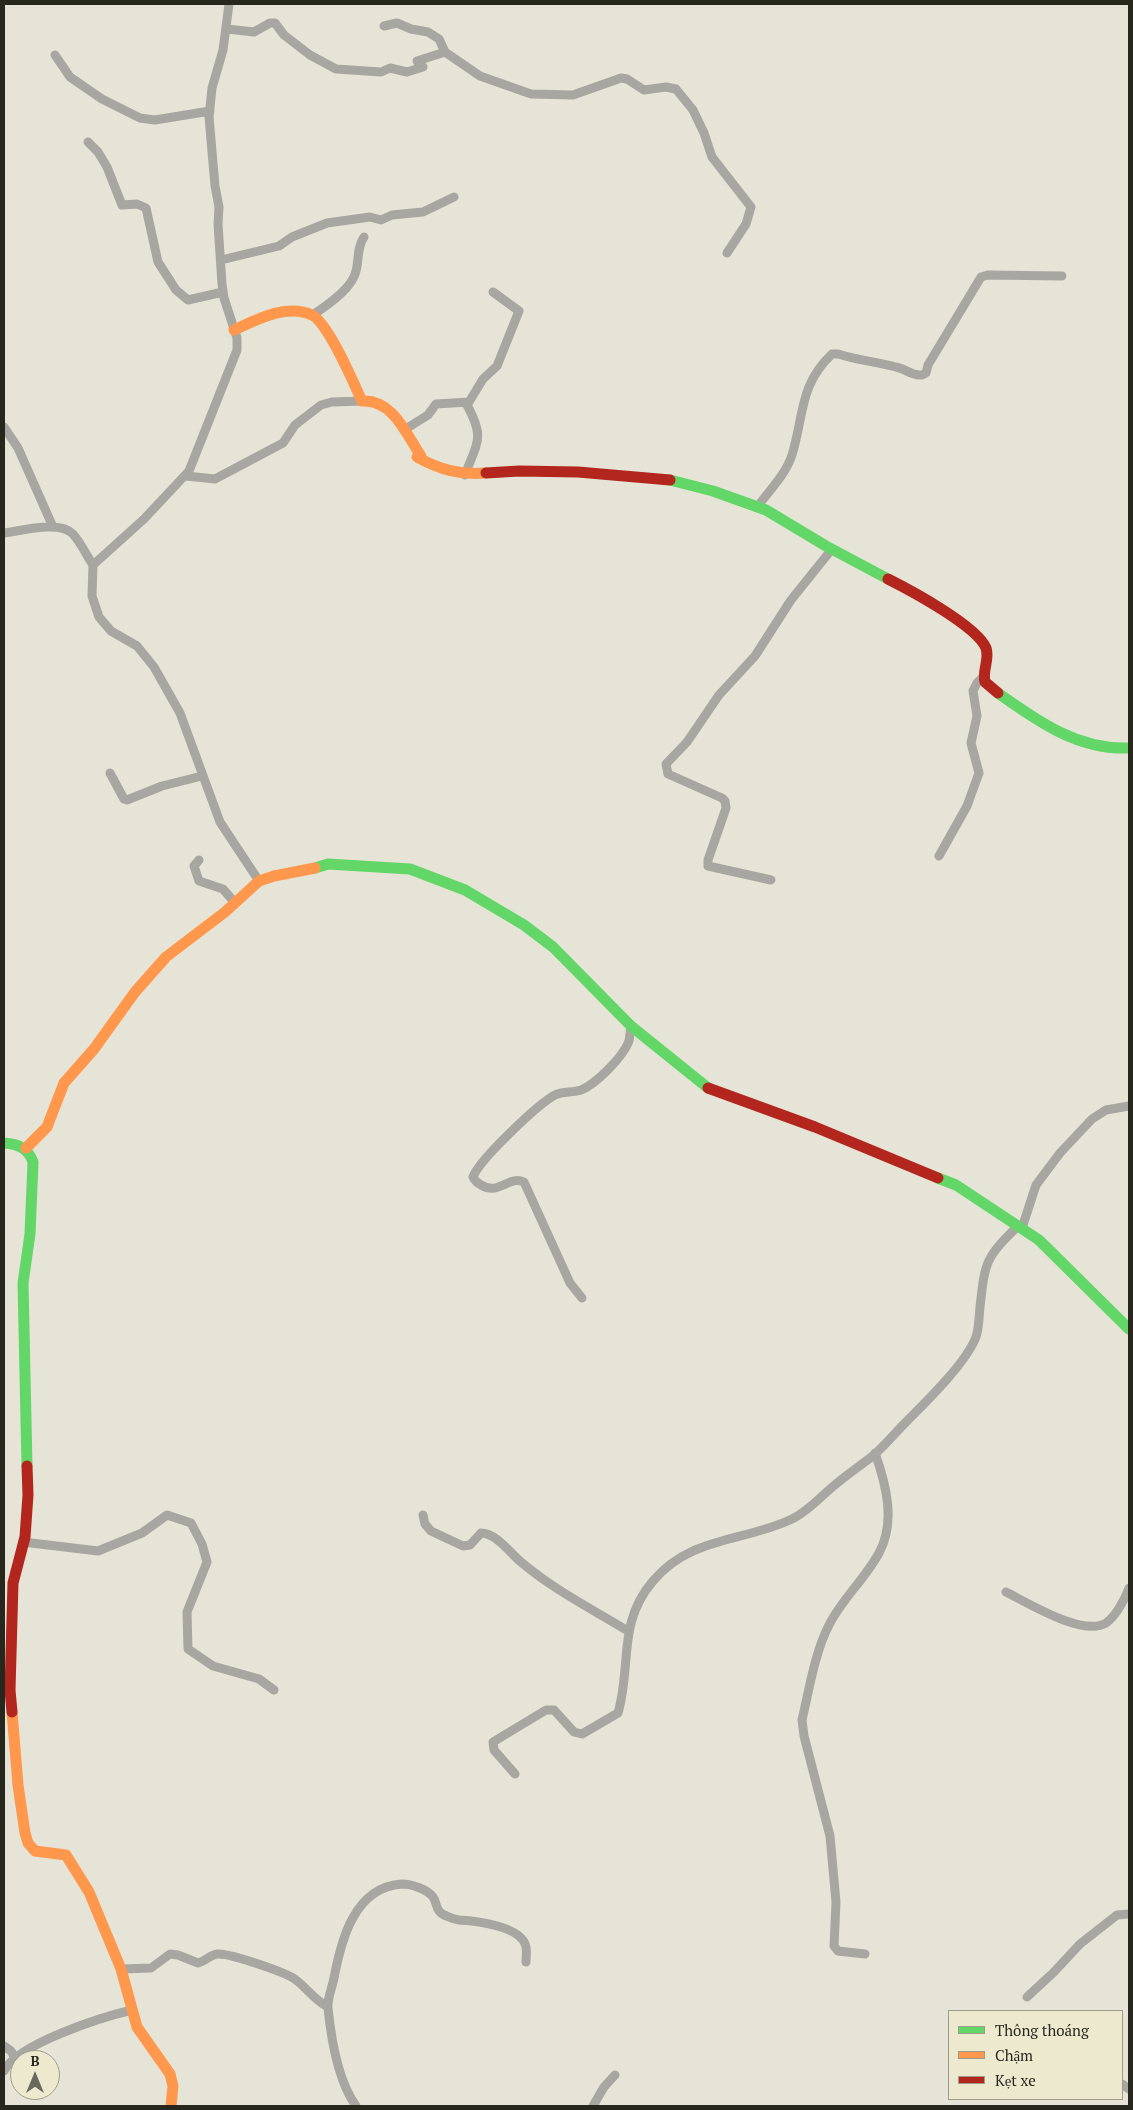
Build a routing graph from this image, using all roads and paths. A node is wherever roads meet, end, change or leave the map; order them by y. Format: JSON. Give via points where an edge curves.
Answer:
{"nodes":[{"id":1,"x":229,"y":4,"type":"edge"},
{"id":2,"x":384,"y":26,"type":"dead end"},
{"id":3,"x":226,"y":29,"type":"junction"},
{"id":4,"x":445,"y":52,"type":"junction"},
{"id":5,"x":55,"y":55,"type":"dead end"},
{"id":6,"x":210,"y":110,"type":"junction"},
{"id":7,"x":88,"y":142,"type":"dead end"},
{"id":8,"x":454,"y":197,"type":"dead end"},
{"id":9,"x":364,"y":237,"type":"dead end"},
{"id":10,"x":727,"y":253,"type":"dead end"},
{"id":11,"x":220,"y":260,"type":"junction"},
{"id":12,"x":1062,"y":276,"type":"dead end"},
{"id":13,"x":223,"y":292,"type":"junction"},
{"id":14,"x":493,"y":292,"type":"dead end"},
{"id":15,"x":313,"y":315,"type":"junction"},
{"id":16,"x":234,"y":330,"type":"junction"},
{"id":17,"x":362,"y":401,"type":"junction"},
{"id":18,"x":466,"y":403,"type":"junction"},
{"id":19,"x":4,"y":427,"type":"edge"},
{"id":20,"x":404,"y":430,"type":"junction"},
{"id":21,"x":465,"y":475,"type":"junction"},
{"id":22,"x":186,"y":476,"type":"junction"},
{"id":23,"x":758,"y":506,"type":"junction"},
{"id":24,"x":53,"y":527,"type":"junction"},
{"id":25,"x":4,"y":533,"type":"edge"},
{"id":26,"x":832,"y":549,"type":"junction"},
{"id":27,"x":92,"y":565,"type":"junction"},
{"id":28,"x":983,"y":677,"type":"junction"},
{"id":29,"x":1129,"y":748,"type":"edge"},
{"id":30,"x":110,"y":773,"type":"dead end"},
{"id":31,"x":202,"y":776,"type":"junction"},
{"id":32,"x":938,"y":856,"type":"dead end"},
{"id":33,"x":199,"y":860,"type":"dead end"},
{"id":34,"x":771,"y":880,"type":"dead end"},
{"id":35,"x":259,"y":881,"type":"junction"},
{"id":36,"x":235,"y":903,"type":"junction"},
{"id":37,"x":630,"y":1026,"type":"junction"},
{"id":38,"x":1129,"y":1106,"type":"edge"},
{"id":39,"x":4,"y":1143,"type":"edge"},
{"id":40,"x":26,"y":1148,"type":"junction"},
{"id":41,"x":1020,"y":1227,"type":"junction"},
{"id":42,"x":582,"y":1298,"type":"dead end"},
{"id":43,"x":1129,"y":1329,"type":"edge"},
{"id":44,"x":876,"y":1453,"type":"junction"},
{"id":45,"x":423,"y":1515,"type":"dead end"},
{"id":46,"x":23,"y":1542,"type":"junction"},
{"id":47,"x":8,"y":1582,"type":"edge"},
{"id":48,"x":1129,"y":1588,"type":"edge"},
{"id":49,"x":1006,"y":1592,"type":"dead end"},
{"id":50,"x":628,"y":1631,"type":"junction"},
{"id":51,"x":274,"y":1690,"type":"dead end"},
{"id":52,"x":515,"y":1774,"type":"dead end"},
{"id":53,"x":1129,"y":1914,"type":"edge"},
{"id":54,"x":865,"y":1954,"type":"dead end"},
{"id":55,"x":526,"y":1962,"type":"dead end"},
{"id":56,"x":121,"y":1969,"type":"junction"},
{"id":57,"x":1026,"y":1997,"type":"dead end"},
{"id":58,"x":328,"y":2007,"type":"junction"},
{"id":59,"x":132,"y":2010,"type":"junction"},
{"id":60,"x":29,"y":2050,"type":"edge"},
{"id":61,"x":616,"y":2075,"type":"dead end"},
{"id":62,"x":171,"y":2106,"type":"edge"},
{"id":63,"x":356,"y":2106,"type":"edge"},
{"id":64,"x":593,"y":2106,"type":"edge"}],
"edges":[{"from":1,"to":3,"type":"street"},
{"from":2,"to":4,"type":"street","via":[[397,23],[428,32],[439,39]]},
{"from":3,"to":4,"type":"street","via":[[254,32],[275,23],[310,55],[331,67],[352,71],[381,72],[390,68],[407,72],[423,67],[417,61]]},
{"from":3,"to":6,"type":"street"},
{"from":4,"to":10,"type":"street","via":[[480,76],[531,94],[573,95],[622,78],[647,91],[666,87],[676,89],[701,124],[712,157],[751,206],[746,224]]},
{"from":5,"to":6,"type":"street","via":[[70,77],[102,99],[140,118],[154,120]]},
{"from":6,"to":11,"type":"street","via":[[219,206]]},
{"from":7,"to":13,"type":"street","via":[[107,167],[122,205],[137,204],[146,208],[158,262],[176,290],[188,300]]},
{"from":8,"to":11,"type":"street","via":[[423,212],[392,215],[381,220],[370,217],[320,225],[279,246]]},
{"from":9,"to":15,"type":"street","via":[[355,275],[337,298]]},
{"from":11,"to":13,"type":"street"},
{"from":12,"to":23,"type":"street","via":[[988,274],[981,277],[922,375],[895,366],[832,354],[817,372],[804,398],[788,465]]},
{"from":13,"to":16,"type":"street"},
{"from":14,"to":18,"type":"street","via":[[519,309],[519,314],[497,366]]},
{"from":15,"to":16,"type":"street","via":[[273,314]]},
{"from":15,"to":17,"type":"street","via":[[335,346]]},
{"from":16,"to":22,"type":"street","via":[[237,350]]},
{"from":17,"to":20,"type":"street","via":[[385,405]]},
{"from":17,"to":22,"type":"street","via":[[332,402],[321,406],[296,425],[283,443],[215,480]]},
{"from":18,"to":20,"type":"street","via":[[436,404],[428,416]]},
{"from":18,"to":21,"type":"street","via":[[479,433]]},
{"from":19,"to":24,"type":"street","via":[[18,448]]},
{"from":20,"to":21,"type":"street","via":[[421,456],[417,457],[436,468]]},
{"from":21,"to":23,"type":"street","via":[[517,471],[653,477]]},
{"from":22,"to":27,"type":"street"},
{"from":23,"to":26,"type":"street"},
{"from":24,"to":25,"type":"street"},
{"from":24,"to":27,"type":"street","via":[[73,534]]},
{"from":26,"to":28,"type":"street","via":[[921,596],[981,639],[988,652]]},
{"from":26,"to":34,"type":"street","via":[[791,600],[755,656],[719,695],[687,742],[666,764],[668,774],[725,801],[726,808],[708,866]]},
{"from":27,"to":31,"type":"street","via":[[92,596],[100,617],[111,631],[137,646],[154,667],[180,713]]},
{"from":28,"to":29,"type":"street","via":[[992,689],[1064,736],[1098,748]]},
{"from":28,"to":32,"type":"street","via":[[973,691],[977,716],[971,743],[979,773],[967,806]]},
{"from":30,"to":31,"type":"street","via":[[127,800],[162,786]]},
{"from":31,"to":35,"type":"street","via":[[225,831]]},
{"from":33,"to":36,"type":"street","via":[[194,866],[199,881],[222,888]]},
{"from":35,"to":36,"type":"street"},
{"from":35,"to":37,"type":"street","via":[[328,864],[421,872],[465,890],[524,925],[559,953]]},
{"from":36,"to":40,"type":"street","via":[[166,957],[135,992],[94,1049],[64,1083],[46,1127]]},
{"from":37,"to":41,"type":"street","via":[[704,1087],[815,1127],[956,1185]]},
{"from":37,"to":42,"type":"street","via":[[629,1041],[608,1069],[583,1089],[561,1092],[548,1099],[486,1158],[473,1177],[494,1190],[518,1180],[526,1185],[570,1283]]},
{"from":38,"to":41,"type":"street","via":[[1106,1110],[1092,1119],[1060,1153],[1036,1185]]},
{"from":39,"to":40,"type":"street"},
{"from":40,"to":46,"type":"street","via":[[33,1162],[30,1234],[23,1283],[28,1495]]},
{"from":41,"to":43,"type":"street","via":[[1039,1240]]},
{"from":41,"to":44,"type":"street","via":[[993,1251],[986,1264],[973,1343],[954,1370]]},
{"from":44,"to":50,"type":"street","via":[[793,1518],[680,1556],[653,1581],[634,1611]]},
{"from":44,"to":54,"type":"street","via":[[889,1506],[886,1533],[880,1553],[828,1626],[802,1720],[830,1836],[836,1902],[834,1946],[838,1951]]},
{"from":45,"to":50,"type":"street","via":[[425,1524],[432,1531],[463,1546],[470,1545],[481,1533],[491,1536],[552,1586]]},
{"from":46,"to":47,"type":"street"},
{"from":46,"to":51,"type":"street","via":[[98,1551],[142,1534],[167,1515],[191,1523],[207,1562],[187,1612],[188,1649],[213,1666],[259,1679]]},
{"from":47,"to":56,"type":"street","via":[[10,1690],[25,1833],[35,1851],[61,1853],[69,1858],[89,1892]]},
{"from":48,"to":49,"type":"street","via":[[1125,1600],[1107,1622],[1096,1627],[1062,1619]]},
{"from":50,"to":52,"type":"street","via":[[618,1713],[582,1734],[574,1732],[554,1710],[546,1710],[494,1742],[494,1750]]},
{"from":53,"to":57,"type":"street","via":[[1117,1915],[1080,1944]]},
{"from":55,"to":58,"type":"street","via":[[526,1947],[521,1938],[477,1920],[459,1920],[443,1914],[433,1896],[415,1886],[401,1884],[373,1895],[356,1912],[341,1944]]},
{"from":56,"to":58,"type":"street","via":[[151,1968],[173,1954],[198,1963],[216,1954],[225,1955],[291,1976]]},
{"from":56,"to":59,"type":"street"},
{"from":58,"to":63,"type":"street","via":[[333,2046]]},
{"from":59,"to":60,"type":"street","via":[[92,2021]]},
{"from":59,"to":62,"type":"street","via":[[140,2031],[170,2074],[174,2086]]},
{"from":61,"to":64,"type":"street"}]}
